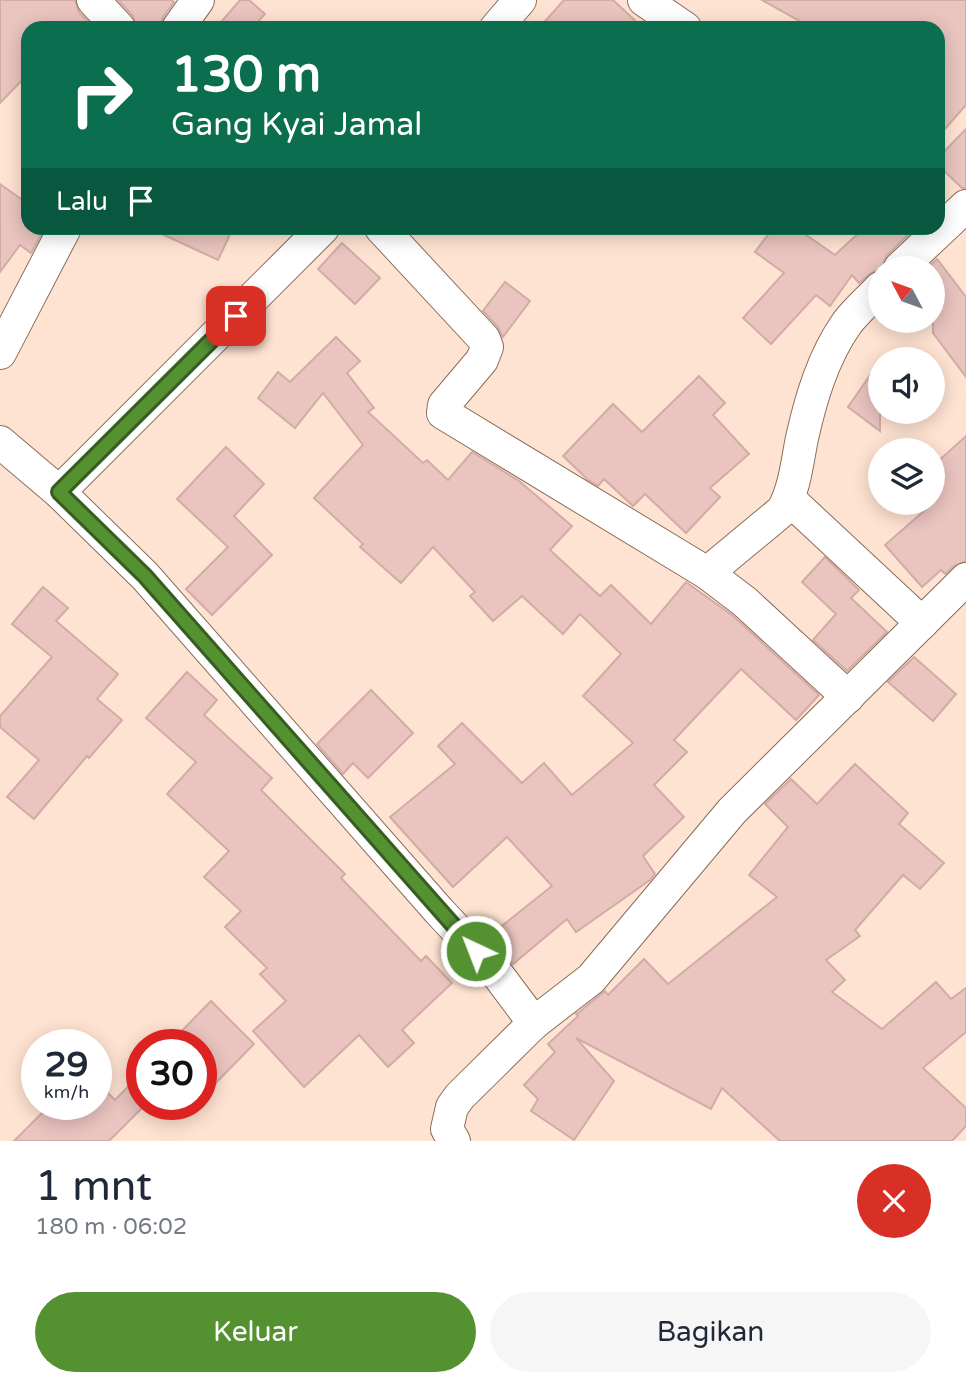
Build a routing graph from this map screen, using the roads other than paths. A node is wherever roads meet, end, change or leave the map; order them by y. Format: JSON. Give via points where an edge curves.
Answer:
{"nodes":[{"id":1,"x":93,"y":0,"type":"edge"},
{"id":2,"x":198,"y":0,"type":"edge"},
{"id":3,"x":520,"y":0,"type":"edge"},
{"id":4,"x":644,"y":0,"type":"edge"},
{"id":5,"x":112,"y":21,"type":"edge"},
{"id":6,"x":183,"y":21,"type":"edge"},
{"id":7,"x":501,"y":21,"type":"edge"},
{"id":8,"x":673,"y":21,"type":"edge"},
{"id":9,"x":61,"y":235,"type":"edge"},
{"id":10,"x":316,"y":235,"type":"edge"},
{"id":11,"x":387,"y":235,"type":"edge"},
{"id":12,"x":934,"y":235,"type":"edge"},
{"id":13,"x":912,"y":256,"type":"edge"},
{"id":14,"x":868,"y":301,"type":"edge"},
{"id":15,"x":0,"y":354,"type":"edge"},
{"id":16,"x":0,"y":442,"type":"edge"},
{"id":17,"x":59,"y":492,"type":"junction"},
{"id":18,"x":789,"y":499,"type":"junction"},
{"id":19,"x":708,"y":573,"type":"junction"},
{"id":20,"x":966,"y":579,"type":"edge"},
{"id":21,"x":922,"y":623,"type":"junction"},
{"id":22,"x":848,"y":696,"type":"junction"},
{"id":23,"x":534,"y":1023,"type":"junction"},
{"id":24,"x":454,"y":1141,"type":"edge"}],
"edges":[{"from":1,"to":5,"type":"street"},
{"from":2,"to":6,"type":"street"},
{"from":3,"to":7,"type":"street"},
{"from":4,"to":8,"type":"street"},
{"from":9,"to":15,"type":"street"},
{"from":10,"to":17,"type":"street"},
{"from":11,"to":19,"type":"street","via":[[487,347],[482,360],[444,405],[443,413]]},
{"from":12,"to":13,"type":"street"},
{"from":14,"to":18,"type":"street","via":[[847,323],[813,393]]},
{"from":16,"to":17,"type":"street"},
{"from":17,"to":23,"type":"street","via":[[145,576],[495,971]]},
{"from":18,"to":19,"type":"street","via":[[783,510]]},
{"from":18,"to":21,"type":"street"},
{"from":19,"to":22,"type":"street"},
{"from":20,"to":21,"type":"street"},
{"from":21,"to":22,"type":"street"},
{"from":22,"to":23,"type":"street","via":[[732,811],[591,979]]},
{"from":23,"to":24,"type":"street","via":[[452,1107],[447,1129]]}]}
